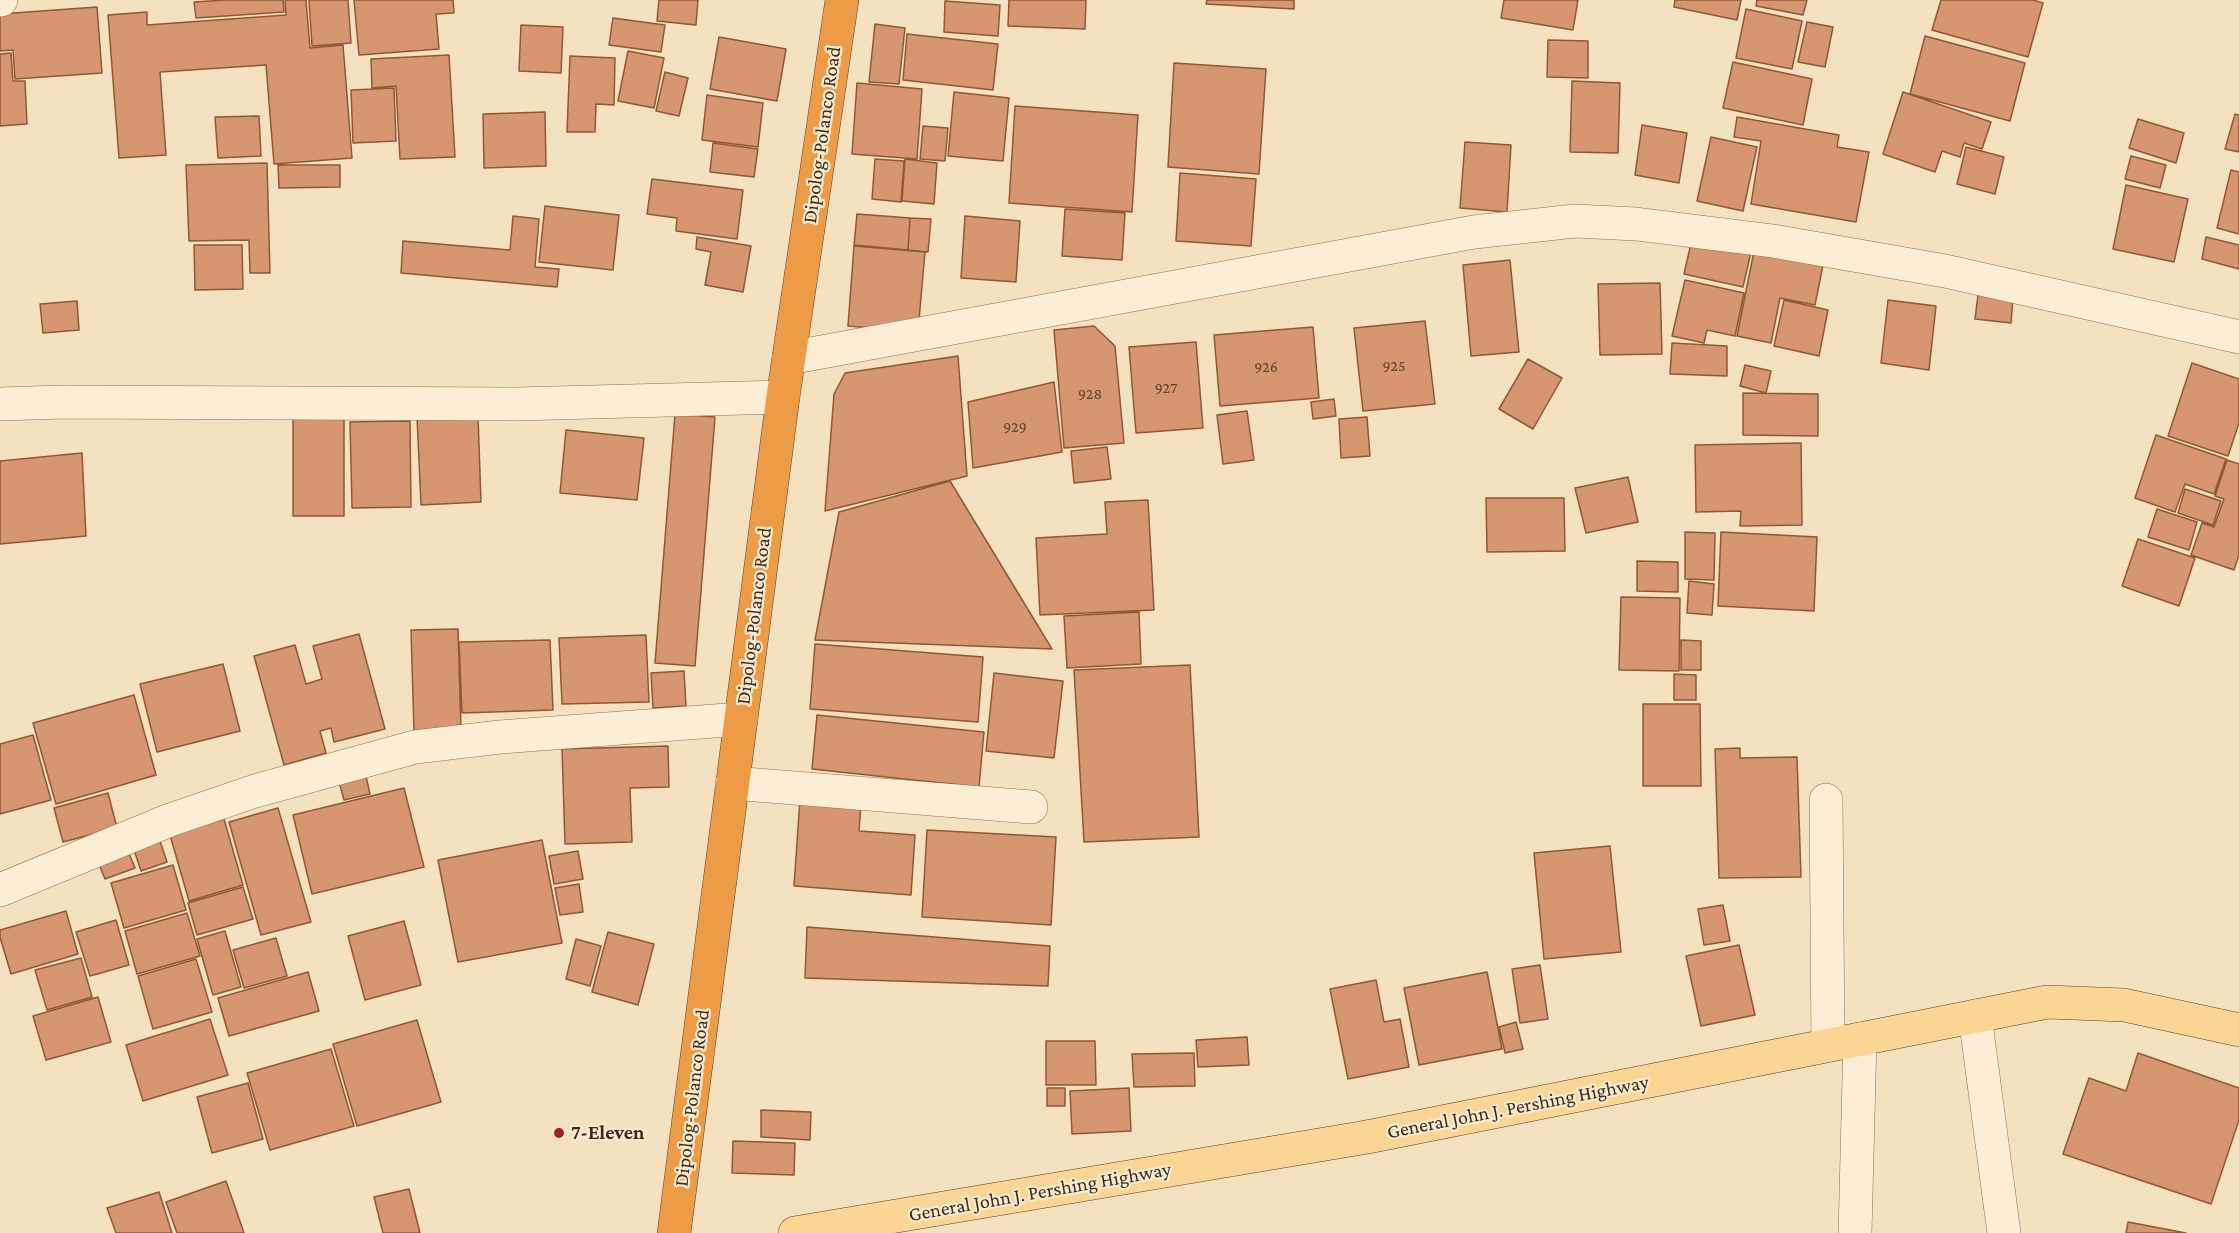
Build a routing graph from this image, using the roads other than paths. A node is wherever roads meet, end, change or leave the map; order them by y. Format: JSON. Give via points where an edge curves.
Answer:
{"nodes":[{"id":1,"x":842,"y":0,"type":"edge"},
{"id":2,"x":2239,"y":337,"type":"edge"},
{"id":3,"x":789,"y":358,"type":"junction"},
{"id":4,"x":783,"y":397,"type":"junction"},
{"id":5,"x":0,"y":404,"type":"edge"},
{"id":6,"x":741,"y":719,"type":"junction"},
{"id":7,"x":732,"y":783,"type":"junction"},
{"id":8,"x":1826,"y":800,"type":"dead end"},
{"id":9,"x":1030,"y":807,"type":"dead end"},
{"id":10,"x":0,"y":890,"type":"edge"},
{"id":11,"x":1975,"y":1016,"type":"junction"},
{"id":12,"x":2239,"y":1030,"type":"edge"},
{"id":13,"x":1860,"y":1039,"type":"junction"},
{"id":14,"x":1828,"y":1045,"type":"junction"},
{"id":15,"x":830,"y":1230,"type":"edge"},
{"id":16,"x":674,"y":1233,"type":"edge"},
{"id":17,"x":795,"y":1233,"type":"edge"},
{"id":18,"x":1855,"y":1233,"type":"edge"},
{"id":19,"x":2004,"y":1233,"type":"edge"}],
"edges":[{"from":1,"to":3,"type":"highway","name":"Dipolog-Polanco Road"},
{"from":2,"to":3,"type":"street","via":[[1946,271],[1773,242],[1636,224],[1575,221],[1474,232]]},
{"from":3,"to":4,"type":"highway","name":"Dipolog-Polanco Road"},
{"from":4,"to":5,"type":"street","via":[[516,404]]},
{"from":4,"to":6,"type":"highway","name":"Dipolog-Polanco Road"},
{"from":6,"to":7,"type":"highway","name":"Dipolog-Polanco Road"},
{"from":6,"to":10,"type":"street","via":[[415,747],[255,791],[191,813]]},
{"from":7,"to":9,"type":"street"},
{"from":7,"to":16,"type":"highway","name":"Dipolog-Polanco Road"},
{"from":8,"to":14,"type":"street"},
{"from":11,"to":12,"type":"main road","name":"General John J. Pershing Highway","via":[[2047,1002],[2124,1005]]},
{"from":11,"to":13,"type":"main road","name":"General John J. Pershing Highway"},
{"from":11,"to":19,"type":"street"},
{"from":13,"to":14,"type":"main road","name":"General John J. Pershing Highway"},
{"from":13,"to":18,"type":"street"},
{"from":14,"to":15,"type":"main road","name":"General John J. Pershing Highway","via":[[1366,1137]]},
{"from":15,"to":17,"type":"main road","name":"General John J. Pershing Highway"}]}
